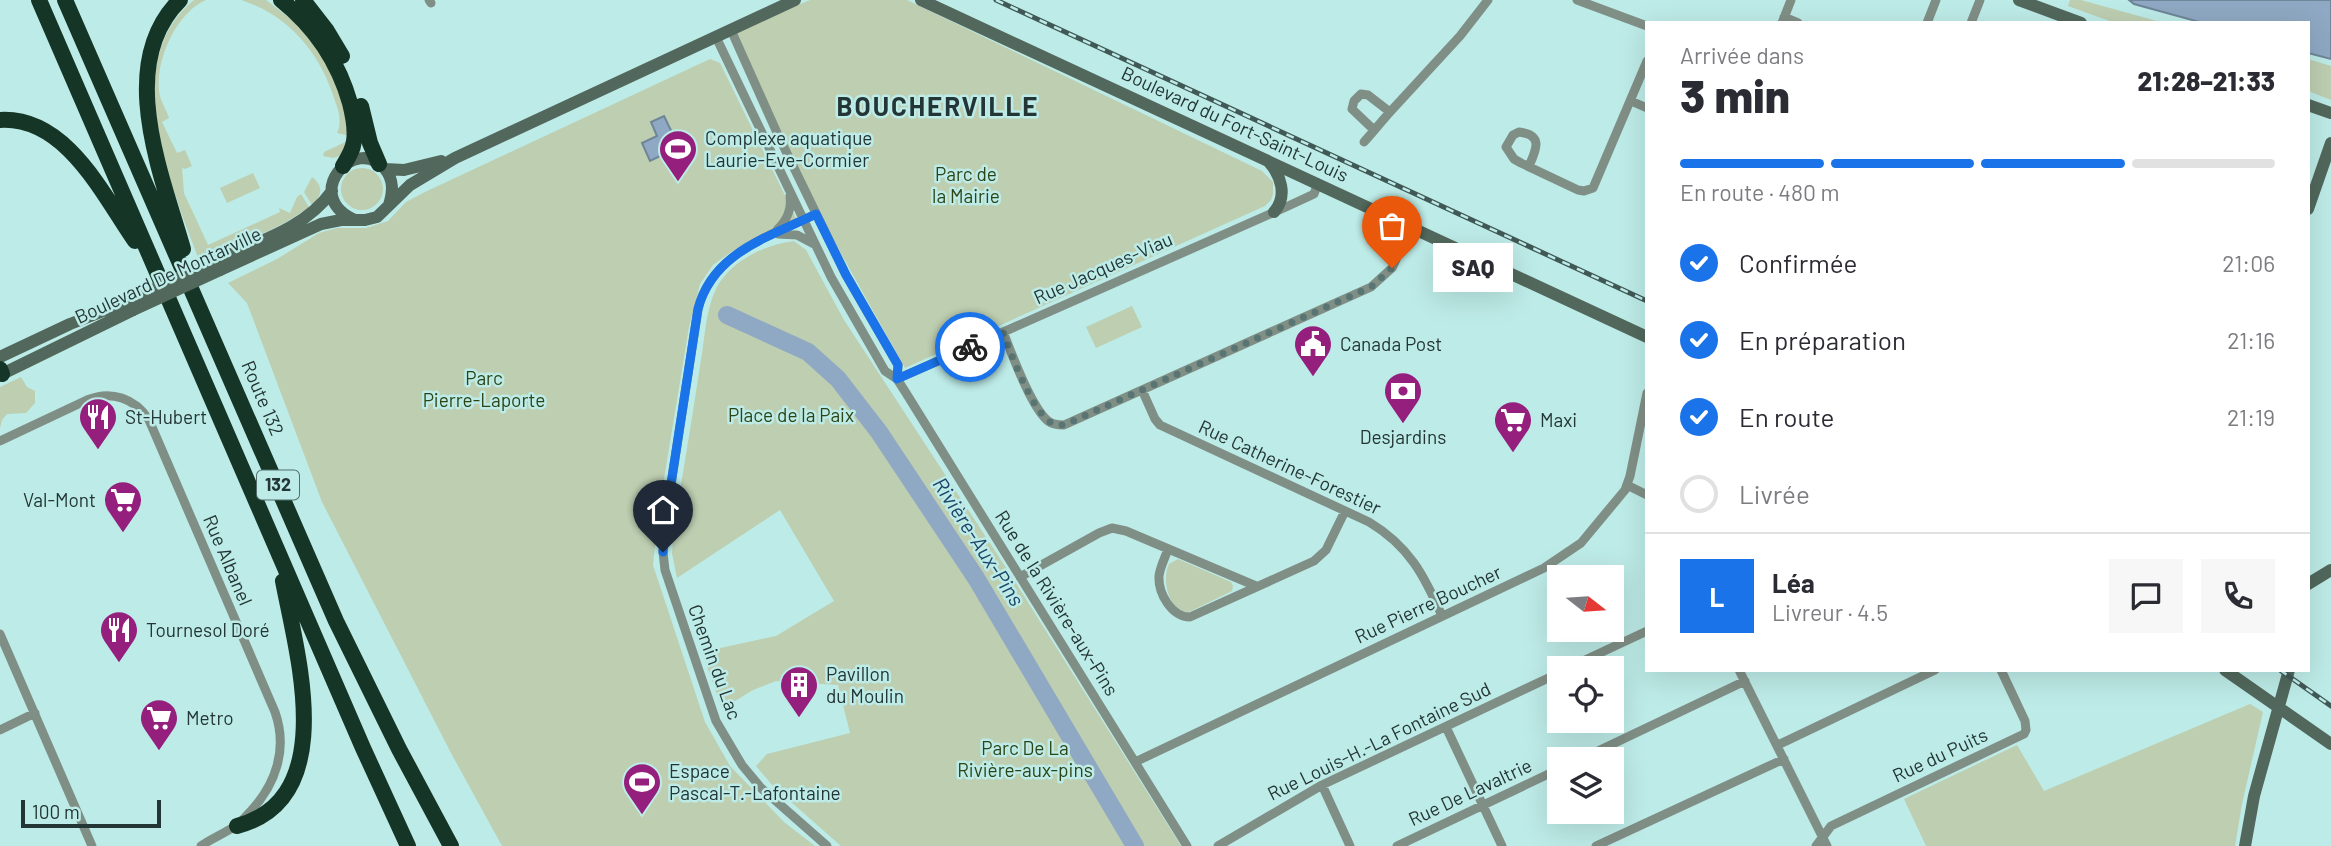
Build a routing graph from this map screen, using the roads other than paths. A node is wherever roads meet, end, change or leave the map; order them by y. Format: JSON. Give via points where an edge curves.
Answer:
{"nodes":[{"id":1,"x":38,"y":0,"type":"edge"},
{"id":2,"x":65,"y":0,"type":"edge"},
{"id":3,"x":180,"y":0,"type":"edge"},
{"id":4,"x":281,"y":0,"type":"edge"},
{"id":5,"x":303,"y":0,"type":"edge"},
{"id":6,"x":795,"y":0,"type":"edge"},
{"id":7,"x":922,"y":0,"type":"edge"},
{"id":8,"x":1488,"y":0,"type":"edge"},
{"id":9,"x":1577,"y":0,"type":"edge"},
{"id":10,"x":1791,"y":0,"type":"edge"},
{"id":11,"x":1936,"y":0,"type":"edge"},
{"id":12,"x":1980,"y":0,"type":"edge"},
{"id":13,"x":2019,"y":0,"type":"edge"},
{"id":14,"x":2056,"y":18,"type":"edge"},
{"id":15,"x":1783,"y":20,"type":"edge"},
{"id":16,"x":1928,"y":21,"type":"edge"},
{"id":17,"x":1972,"y":21,"type":"edge"},
{"id":18,"x":1645,"y":25,"type":"edge"},
{"id":19,"x":731,"y":30,"type":"junction"},
{"id":20,"x":716,"y":37,"type":"junction"},
{"id":21,"x":1645,"y":66,"type":"edge"},
{"id":22,"x":1631,"y":101,"type":"junction"},
{"id":23,"x":1645,"y":106,"type":"edge"},
{"id":24,"x":2310,"y":106,"type":"edge"},
{"id":25,"x":1390,"y":113,"type":"junction"},
{"id":26,"x":2331,"y":113,"type":"edge"},
{"id":27,"x":0,"y":120,"type":"edge"},
{"id":28,"x":1374,"y":130,"type":"junction"},
{"id":29,"x":1364,"y":142,"type":"dead end"},
{"id":30,"x":2331,"y":143,"type":"edge"},
{"id":31,"x":455,"y":158,"type":"junction"},
{"id":32,"x":1265,"y":158,"type":"junction"},
{"id":33,"x":343,"y":166,"type":"junction"},
{"id":34,"x":382,"y":166,"type":"junction"},
{"id":35,"x":1529,"y":166,"type":"dead end"},
{"id":36,"x":1318,"y":183,"type":"junction"},
{"id":37,"x":788,"y":187,"type":"junction"},
{"id":38,"x":331,"y":191,"type":"junction"},
{"id":39,"x":2310,"y":203,"type":"edge"},
{"id":40,"x":387,"y":208,"type":"junction"},
{"id":41,"x":1274,"y":212,"type":"junction"},
{"id":42,"x":816,"y":214,"type":"junction"},
{"id":43,"x":355,"y":220,"type":"junction"},
{"id":44,"x":803,"y":220,"type":"junction"},
{"id":45,"x":1411,"y":227,"type":"junction"},
{"id":46,"x":771,"y":235,"type":"junction"},
{"id":47,"x":815,"y":246,"type":"junction"},
{"id":48,"x":218,"y":265,"type":"junction"},
{"id":49,"x":155,"y":269,"type":"junction"},
{"id":50,"x":131,"y":305,"type":"junction"},
{"id":51,"x":200,"y":305,"type":"junction"},
{"id":52,"x":1003,"y":332,"type":"junction"},
{"id":53,"x":1645,"y":336,"type":"edge"},
{"id":54,"x":0,"y":357,"type":"edge"},
{"id":55,"x":1,"y":373,"type":"edge"},
{"id":56,"x":897,"y":379,"type":"junction"},
{"id":57,"x":1142,"y":390,"type":"junction"},
{"id":58,"x":1645,"y":402,"type":"edge"},
{"id":59,"x":0,"y":440,"type":"edge"},
{"id":60,"x":1627,"y":485,"type":"junction"},
{"id":61,"x":1645,"y":494,"type":"edge"},
{"id":62,"x":1345,"y":511,"type":"junction"},
{"id":63,"x":1168,"y":549,"type":"junction"},
{"id":64,"x":279,"y":555,"type":"junction"},
{"id":65,"x":2331,"y":570,"type":"edge"},
{"id":66,"x":1020,"y":577,"type":"junction"},
{"id":67,"x":2310,"y":583,"type":"edge"},
{"id":68,"x":1256,"y":586,"type":"junction"},
{"id":69,"x":1442,"y":616,"type":"junction"},
{"id":70,"x":1645,"y":632,"type":"edge"},
{"id":71,"x":0,"y":634,"type":"edge"},
{"id":72,"x":1594,"y":656,"type":"edge"},
{"id":73,"x":1741,"y":672,"type":"edge"},
{"id":74,"x":1931,"y":672,"type":"edge"},
{"id":75,"x":2002,"y":672,"type":"edge"},
{"id":76,"x":2228,"y":672,"type":"edge"},
{"id":77,"x":2288,"y":672,"type":"edge"},
{"id":78,"x":1547,"y":679,"type":"edge"},
{"id":79,"x":1745,"y":681,"type":"junction"},
{"id":80,"x":2278,"y":706,"type":"junction"},
{"id":81,"x":35,"y":713,"type":"junction"},
{"id":82,"x":1446,"y":727,"type":"junction"},
{"id":83,"x":0,"y":730,"type":"edge"},
{"id":84,"x":1778,"y":744,"type":"junction"},
{"id":85,"x":2331,"y":744,"type":"edge"},
{"id":86,"x":1606,"y":747,"type":"edge"},
{"id":87,"x":1784,"y":759,"type":"junction"},
{"id":88,"x":1135,"y":762,"type":"junction"},
{"id":89,"x":1547,"y":775,"type":"edge"},
{"id":90,"x":1322,"y":785,"type":"junction"},
{"id":91,"x":1482,"y":806,"type":"junction"},
{"id":92,"x":237,"y":826,"type":"junction"},
{"id":93,"x":1825,"y":841,"type":"edge"},
{"id":94,"x":206,"y":845,"type":"edge"},
{"id":95,"x":92,"y":846,"type":"edge"},
{"id":96,"x":408,"y":846,"type":"edge"},
{"id":97,"x":451,"y":846,"type":"edge"},
{"id":98,"x":827,"y":846,"type":"edge"},
{"id":99,"x":1187,"y":846,"type":"edge"},
{"id":100,"x":1218,"y":846,"type":"edge"},
{"id":101,"x":1350,"y":846,"type":"edge"},
{"id":102,"x":1396,"y":846,"type":"edge"},
{"id":103,"x":1502,"y":846,"type":"edge"},
{"id":104,"x":1596,"y":846,"type":"edge"},
{"id":105,"x":1816,"y":846,"type":"edge"},
{"id":106,"x":2245,"y":846,"type":"edge"}],
"edges":[{"from":1,"to":49,"type":"highway","number":"132"},
{"from":2,"to":51,"type":"highway","name":"Route 132","number":"132"},
{"from":3,"to":51,"type":"highway","via":[[162,24],[154,46],[148,107],[151,139]]},
{"from":4,"to":33,"type":"highway","via":[[318,37],[344,83],[355,137]]},
{"from":5,"to":34,"type":"highway","via":[[348,67],[370,144]]},
{"from":6,"to":19,"type":"street","name":"Boulevard De Montarville"},
{"from":7,"to":32,"type":"street","name":"Boulevard du Fort-Saint-Louis"},
{"from":8,"to":25,"type":"street"},
{"from":9,"to":18,"type":"street"},
{"from":10,"to":15,"type":"street"},
{"from":11,"to":16,"type":"street"},
{"from":12,"to":17,"type":"street"},
{"from":13,"to":14,"type":"street"},
{"from":19,"to":20,"type":"street","name":"Boulevard De Montarville"},
{"from":19,"to":42,"type":"street","name":"Rue de la Rivière-aux-Pins"},
{"from":20,"to":31,"type":"street","name":"Boulevard De Montarville"},
{"from":20,"to":37,"type":"street","name":"Rue de la Rivière-aux-Pins"},
{"from":21,"to":22,"type":"street"},
{"from":22,"to":23,"type":"street"},
{"from":22,"to":35,"type":"street","via":[[1598,181],[1588,191]]},
{"from":24,"to":26,"type":"street"},
{"from":25,"to":28,"type":"street"},
{"from":25,"to":28,"type":"street","via":[[1365,93],[1354,101],[1354,113]]},
{"from":27,"to":49,"type":"highway","via":[[31,124],[67,146]]},
{"from":28,"to":29,"type":"street"},
{"from":30,"to":39,"type":"street"},
{"from":31,"to":34,"type":"street","name":"Boulevard De Montarville","via":[[409,169]]},
{"from":31,"to":40,"type":"street","name":"Boulevard De Montarville","via":[[410,185]]},
{"from":32,"to":36,"type":"street","name":"Boulevard du Fort-Saint-Louis"},
{"from":32,"to":41,"type":"street","via":[[1281,180],[1281,202]]},
{"from":33,"to":34,"type":"street","name":"Boulevard De Montarville","via":[[358,159]]},
{"from":33,"to":38,"type":"street","name":"Boulevard De Montarville"},
{"from":34,"to":40,"type":"street","via":[[392,185]]},
{"from":36,"to":41,"type":"street","name":"Rue Jacques-Viau","via":[[1314,194]]},
{"from":36,"to":45,"type":"street","name":"Boulevard du Fort-Saint-Louis"},
{"from":37,"to":44,"type":"street","name":"Rue de la Rivière-aux-Pins"},
{"from":37,"to":46,"type":"street","name":"Chemin du Lac","via":[[789,211]]},
{"from":38,"to":43,"type":"street","via":[[338,207]]},
{"from":38,"to":48,"type":"street","name":"Boulevard De Montarville","via":[[296,224]]},
{"from":40,"to":43,"type":"street","name":"Boulevard De Montarville","via":[[374,218]]},
{"from":41,"to":52,"type":"street","name":"Rue Jacques-Viau"},
{"from":42,"to":44,"type":"street","name":"Chemin du Lac"},
{"from":42,"to":56,"type":"street","name":"Rue de la Rivière-aux-Pins","via":[[898,365]]},
{"from":43,"to":48,"type":"street","name":"Boulevard De Montarville","via":[[321,224]]},
{"from":44,"to":46,"type":"street","name":"Chemin du Lac"},
{"from":44,"to":47,"type":"street","name":"Rue de la Rivière-aux-Pins"},
{"from":45,"to":53,"type":"street","name":"Boulevard du Fort-Saint-Louis"},
{"from":45,"to":57,"type":"street","via":[[1392,268],[1371,287]]},
{"from":46,"to":47,"type":"street","via":[[791,233]]},
{"from":46,"to":98,"type":"street","name":"Chemin du Lac","via":[[726,261],[701,300],[665,523],[663,562],[709,705],[730,746],[765,792]]},
{"from":47,"to":56,"type":"street","name":"Rue de la Rivière-aux-Pins","via":[[885,371]]},
{"from":48,"to":50,"type":"street","name":"Boulevard De Montarville","bridge":true},
{"from":49,"to":64,"type":"highway","number":"132"},
{"from":50,"to":54,"type":"street","name":"Boulevard De Montarville","via":[[70,324]]},
{"from":50,"to":55,"type":"street","name":"Boulevard De Montarville"},
{"from":51,"to":97,"type":"highway","name":"Route 132","number":"132","via":[[336,621]]},
{"from":52,"to":56,"type":"street","name":"Rue Jacques-Viau"},
{"from":52,"to":57,"type":"street","via":[[1024,385],[1049,422],[1064,425]]},
{"from":56,"to":66,"type":"street","name":"Rue de la Rivière-aux-Pins"},
{"from":57,"to":62,"type":"street","name":"Rue Catherine-Forestier","via":[[1160,425]]},
{"from":58,"to":60,"type":"street","name":"Rue Pierre Boucher"},
{"from":59,"to":92,"type":"street","name":"Rue Albanel","via":[[97,397],[122,398],[139,408],[151,424],[275,712],[281,741],[276,771],[261,800]]},
{"from":60,"to":61,"type":"street"},
{"from":60,"to":69,"type":"street","name":"Rue Pierre Boucher","via":[[1581,543],[1558,561]]},
{"from":62,"to":68,"type":"street","via":[[1320,556]]},
{"from":62,"to":69,"type":"street","name":"Rue Catherine-Forestier","via":[[1379,528],[1408,554]]},
{"from":63,"to":66,"type":"street","via":[[1112,528]]},
{"from":63,"to":68,"type":"street"},
{"from":63,"to":68,"type":"street","via":[[1160,569],[1160,586],[1171,610],[1183,617]]},
{"from":64,"to":92,"type":"highway","via":[[302,681],[303,744],[295,773],[275,804],[255,821]]},
{"from":64,"to":96,"type":"highway","number":"132"},
{"from":65,"to":67,"type":"street"},
{"from":66,"to":88,"type":"street","name":"Rue de la Rivière-aux-Pins"},
{"from":69,"to":88,"type":"street","name":"Rue Pierre Boucher"},
{"from":70,"to":72,"type":"street"},
{"from":71,"to":81,"type":"street"},
{"from":73,"to":79,"type":"street"},
{"from":74,"to":84,"type":"street"},
{"from":75,"to":93,"type":"street","name":"Rue du Puits","via":[[2025,722],[2024,734],[1828,828]]},
{"from":76,"to":80,"type":"street"},
{"from":77,"to":80,"type":"street"},
{"from":78,"to":82,"type":"street","name":"Rue Louis-H.-La Fontaine Sud"},
{"from":79,"to":84,"type":"street"},
{"from":79,"to":86,"type":"street"},
{"from":80,"to":85,"type":"street"},
{"from":80,"to":106,"type":"street"},
{"from":81,"to":83,"type":"street"},
{"from":81,"to":95,"type":"street"},
{"from":82,"to":90,"type":"street","name":"Rue Louis-H.-La Fontaine Sud"},
{"from":82,"to":91,"type":"street"},
{"from":84,"to":87,"type":"street"},
{"from":87,"to":93,"type":"street"},
{"from":87,"to":104,"type":"street"},
{"from":88,"to":99,"type":"street","name":"Rue de la Rivière-aux-Pins"},
{"from":89,"to":91,"type":"street","name":"Rue De Lavaltrie"},
{"from":90,"to":100,"type":"street","name":"Rue Louis-H.-La Fontaine Sud"},
{"from":90,"to":101,"type":"street"},
{"from":91,"to":102,"type":"street","name":"Rue De Lavaltrie"},
{"from":91,"to":103,"type":"street"},
{"from":92,"to":94,"type":"street","name":"Rue Albanel"},
{"from":93,"to":105,"type":"street","name":"Rue du Puits"}]}
